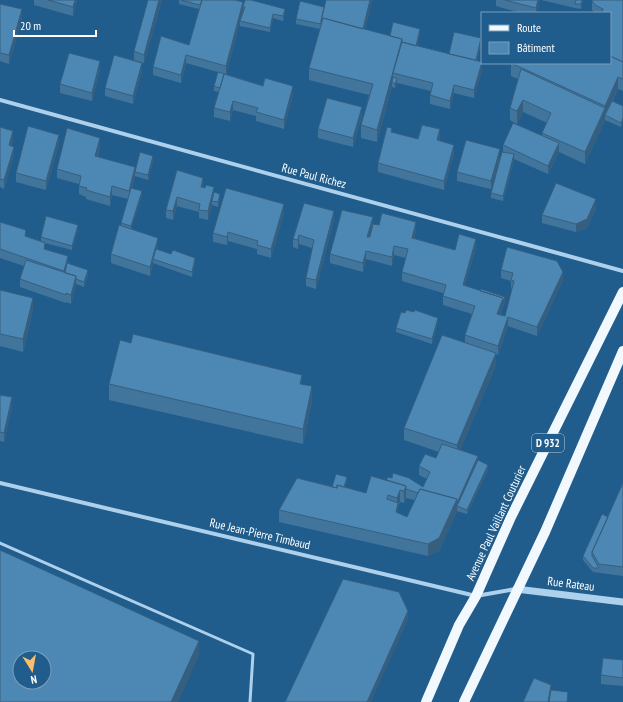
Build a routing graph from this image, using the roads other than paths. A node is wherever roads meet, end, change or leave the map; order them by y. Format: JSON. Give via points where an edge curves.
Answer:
{"nodes":[{"id":1,"x":0,"y":100,"type":"edge"},
{"id":2,"x":623,"y":271,"type":"edge"},
{"id":3,"x":623,"y":292,"type":"edge"},
{"id":4,"x":623,"y":351,"type":"edge"},
{"id":5,"x":0,"y":483,"type":"edge"},
{"id":6,"x":0,"y":543,"type":"edge"},
{"id":7,"x":516,"y":589,"type":"junction"},
{"id":8,"x":476,"y":596,"type":"junction"},
{"id":9,"x":623,"y":602,"type":"edge"},
{"id":10,"x":250,"y":702,"type":"edge"},
{"id":11,"x":426,"y":702,"type":"edge"},
{"id":12,"x":464,"y":702,"type":"edge"}],
"edges":[{"from":1,"to":2,"type":"street","name":"Rue Paul Richez"},
{"from":3,"to":8,"type":"main road","name":"Avenue Paul Vaillant Couturier","number":"D 932","via":[[511,517]]},
{"from":4,"to":7,"type":"main road","number":"D 932","via":[[545,532]]},
{"from":5,"to":8,"type":"street","name":"Rue Jean-Pierre Timbaud"},
{"from":6,"to":10,"type":"lane","via":[[253,654]]},
{"from":7,"to":8,"type":"street","name":"Rue Jean-Pierre Timbaud"},
{"from":7,"to":9,"type":"street","name":"Rue Rateau"},
{"from":7,"to":12,"type":"main road","number":"D 932"},
{"from":8,"to":11,"type":"main road","name":"Avenue Paul Vaillant Couturier","number":"D 932","via":[[459,626]]}]}
